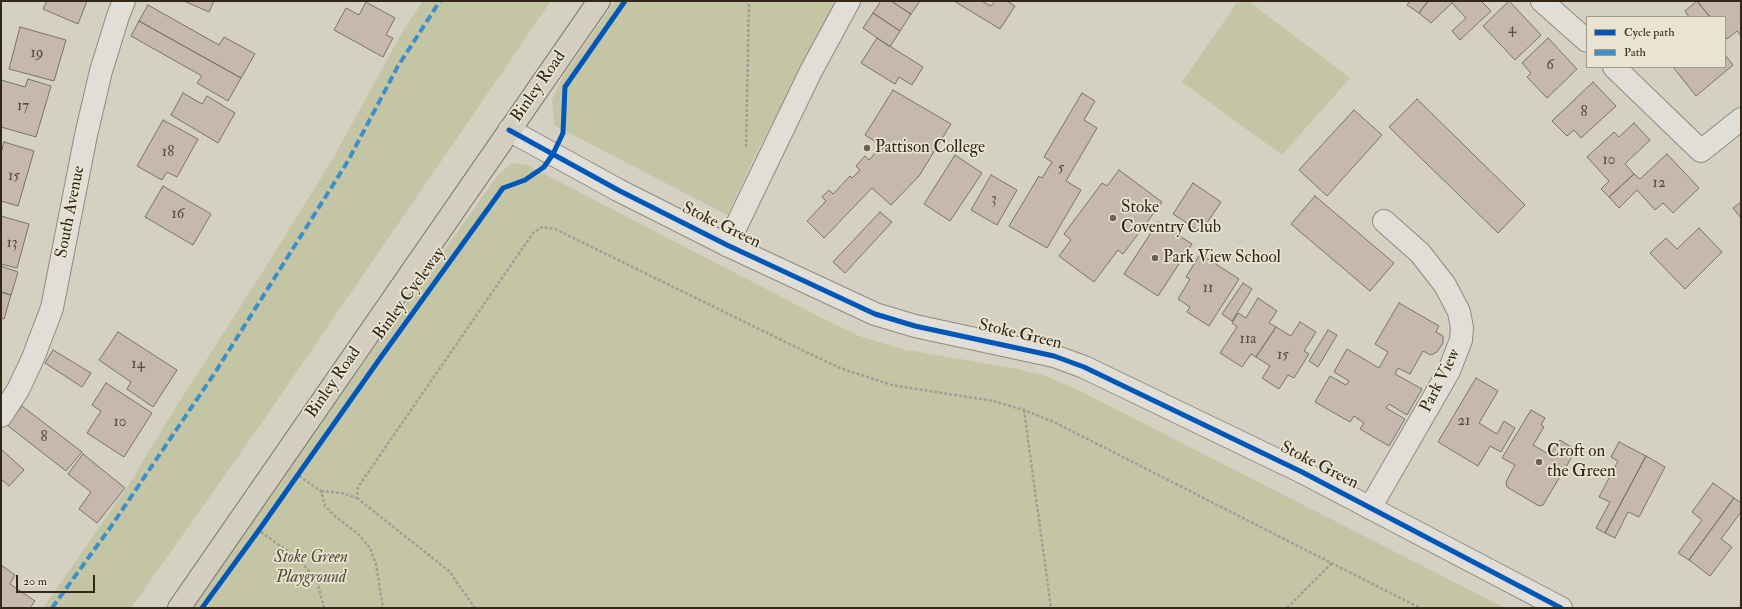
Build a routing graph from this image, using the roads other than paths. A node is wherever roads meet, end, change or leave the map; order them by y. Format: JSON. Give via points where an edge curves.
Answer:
{"nodes":[{"id":1,"x":124,"y":1,"type":"edge"},
{"id":2,"x":599,"y":1,"type":"edge"},
{"id":3,"x":849,"y":1,"type":"edge"},
{"id":4,"x":1542,"y":1,"type":"edge"},
{"id":5,"x":1586,"y":40,"type":"edge"},
{"id":6,"x":1615,"y":68,"type":"edge"},
{"id":7,"x":1741,"y":119,"type":"edge"},
{"id":8,"x":509,"y":130,"type":"junction"},
{"id":9,"x":1384,"y":221,"type":"dead end"},
{"id":10,"x":727,"y":244,"type":"junction"},
{"id":11,"x":1,"y":416,"type":"edge"},
{"id":12,"x":1370,"y":508,"type":"junction"},
{"id":13,"x":178,"y":608,"type":"edge"},
{"id":14,"x":1561,"y":608,"type":"edge"}],
"edges":[{"from":1,"to":11,"type":"street","name":"South Avenue","via":[[101,71],[52,308],[18,390]]},
{"from":2,"to":8,"type":"main road","name":"Binley Road"},
{"from":3,"to":10,"type":"street","via":[[811,71]]},
{"from":4,"to":5,"type":"street"},
{"from":6,"to":7,"type":"street","via":[[1701,151]]},
{"from":8,"to":10,"type":"street","name":"Stoke Green","via":[[618,190]]},
{"from":8,"to":13,"type":"main road","name":"Binley Road"},
{"from":9,"to":12,"type":"street","name":"Park View","via":[[1420,253],[1445,285],[1459,312],[1462,328],[1461,340],[1449,371]]},
{"from":10,"to":12,"type":"street","name":"Stoke Green","via":[[875,314],[914,326],[1054,356],[1084,368],[1302,472]]},
{"from":12,"to":14,"type":"street","name":"Stoke Green"}]}
